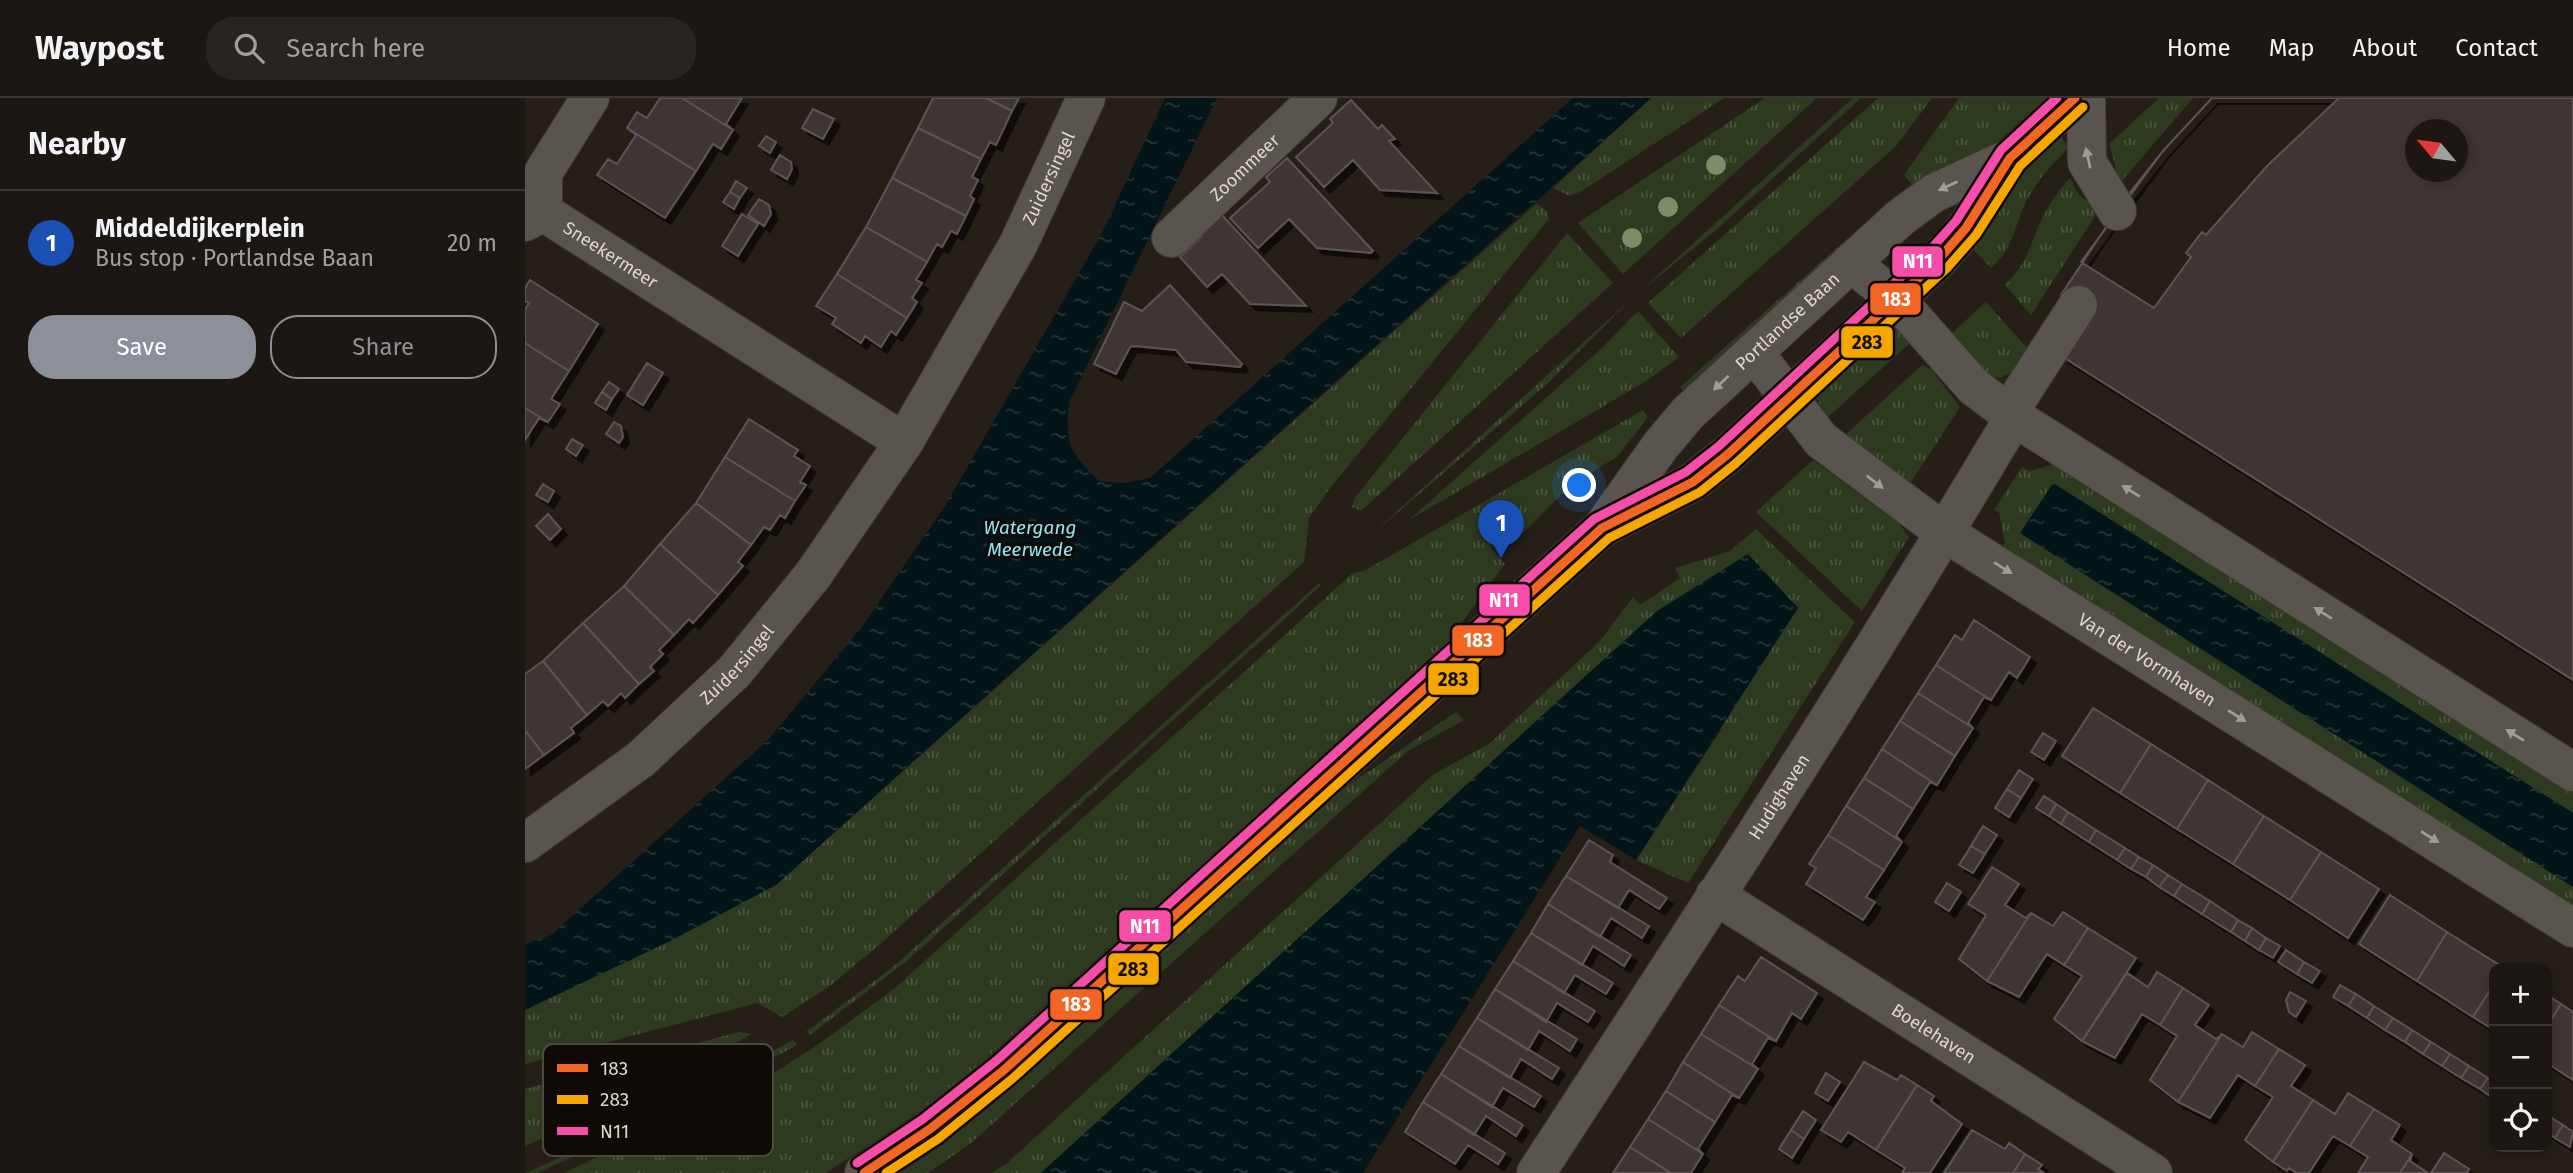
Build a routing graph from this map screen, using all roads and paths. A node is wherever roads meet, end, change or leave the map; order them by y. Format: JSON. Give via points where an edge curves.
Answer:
{"nodes":[{"id":1,"x":590,"y":98,"type":"edge"},
{"id":2,"x":1086,"y":98,"type":"edge"},
{"id":3,"x":1318,"y":98,"type":"edge"},
{"id":4,"x":2075,"y":98,"type":"edge"},
{"id":5,"x":2086,"y":98,"type":"edge"},
{"id":6,"x":2010,"y":158,"type":"junction"},
{"id":7,"x":2117,"y":211,"type":"dead end"},
{"id":8,"x":534,"y":217,"type":"edge"},
{"id":9,"x":1171,"y":238,"type":"dead end"},
{"id":10,"x":1851,"y":263,"type":"junction"},
{"id":11,"x":1897,"y":300,"type":"junction"},
{"id":12,"x":2078,"y":305,"type":"dead end"},
{"id":13,"x":1754,"y":352,"type":"junction"},
{"id":14,"x":1788,"y":399,"type":"junction"},
{"id":15,"x":2012,"y":414,"type":"junction"},
{"id":16,"x":904,"y":442,"type":"junction"},
{"id":17,"x":1602,"y":528,"type":"junction"},
{"id":18,"x":1945,"y":533,"type":"junction"},
{"id":19,"x":2573,"y":772,"type":"edge"},
{"id":20,"x":525,"y":843,"type":"edge"},
{"id":21,"x":1715,"y":895,"type":"junction"},
{"id":22,"x":2573,"y":928,"type":"edge"},
{"id":23,"x":864,"y":1173,"type":"edge"},
{"id":24,"x":1536,"y":1173,"type":"edge"},
{"id":25,"x":2153,"y":1173,"type":"edge"}],
"edges":[{"from":1,"to":8,"type":"street","name":"Sneekermeer","via":[[543,173]]},
{"from":2,"to":16,"type":"street","name":"Zuidersingel","via":[[1018,245]]},
{"from":3,"to":9,"type":"street","name":"Zoommeer"},
{"from":4,"to":6,"type":"street","name":"Portlandse Baan"},
{"from":7,"to":5,"type":"street","one_way":true,"via":[[2087,162]]},
{"from":6,"to":10,"type":"street","name":"Portlandse Baan","one_way":true,"via":[[1934,193]]},
{"from":6,"to":11,"type":"street","name":"Portlandse Baan","via":[[1966,228]]},
{"from":8,"to":16,"type":"street","name":"Sneekermeer","via":[[681,297]]},
{"from":10,"to":11,"type":"street"},
{"from":10,"to":13,"type":"street","name":"Portlandse Baan"},
{"from":11,"to":14,"type":"street","name":"Portlandse Baan"},
{"from":11,"to":15,"type":"street","via":[[1974,387]]},
{"from":12,"to":15,"type":"street","name":"Hudighaven"},
{"from":13,"to":14,"type":"street","name":"Van der Vormhaven"},
{"from":13,"to":17,"type":"street","name":"Portlandse Baan","one_way":true,"via":[[1688,413]]},
{"from":14,"to":17,"type":"street","name":"Portlandse Baan","via":[[1693,482]]},
{"from":14,"to":18,"type":"street","name":"Van der Vormhaven","one_way":true,"via":[[1821,440]]},
{"from":15,"to":18,"type":"street","name":"Hudighaven"},
{"from":19,"to":15,"type":"street","one_way":true},
{"from":16,"to":20,"type":"street","name":"Zuidersingel","via":[[813,575],[734,672],[641,759]]},
{"from":17,"to":23,"type":"street","name":"Portlandse Baan","via":[[1004,1070],[930,1129]]},
{"from":18,"to":21,"type":"street","name":"Hudighaven"},
{"from":18,"to":22,"type":"street","name":"Van der Vormhaven","one_way":true},
{"from":21,"to":24,"type":"street","name":"Hudighaven"},
{"from":21,"to":25,"type":"street","name":"Boelehaven"}]}
